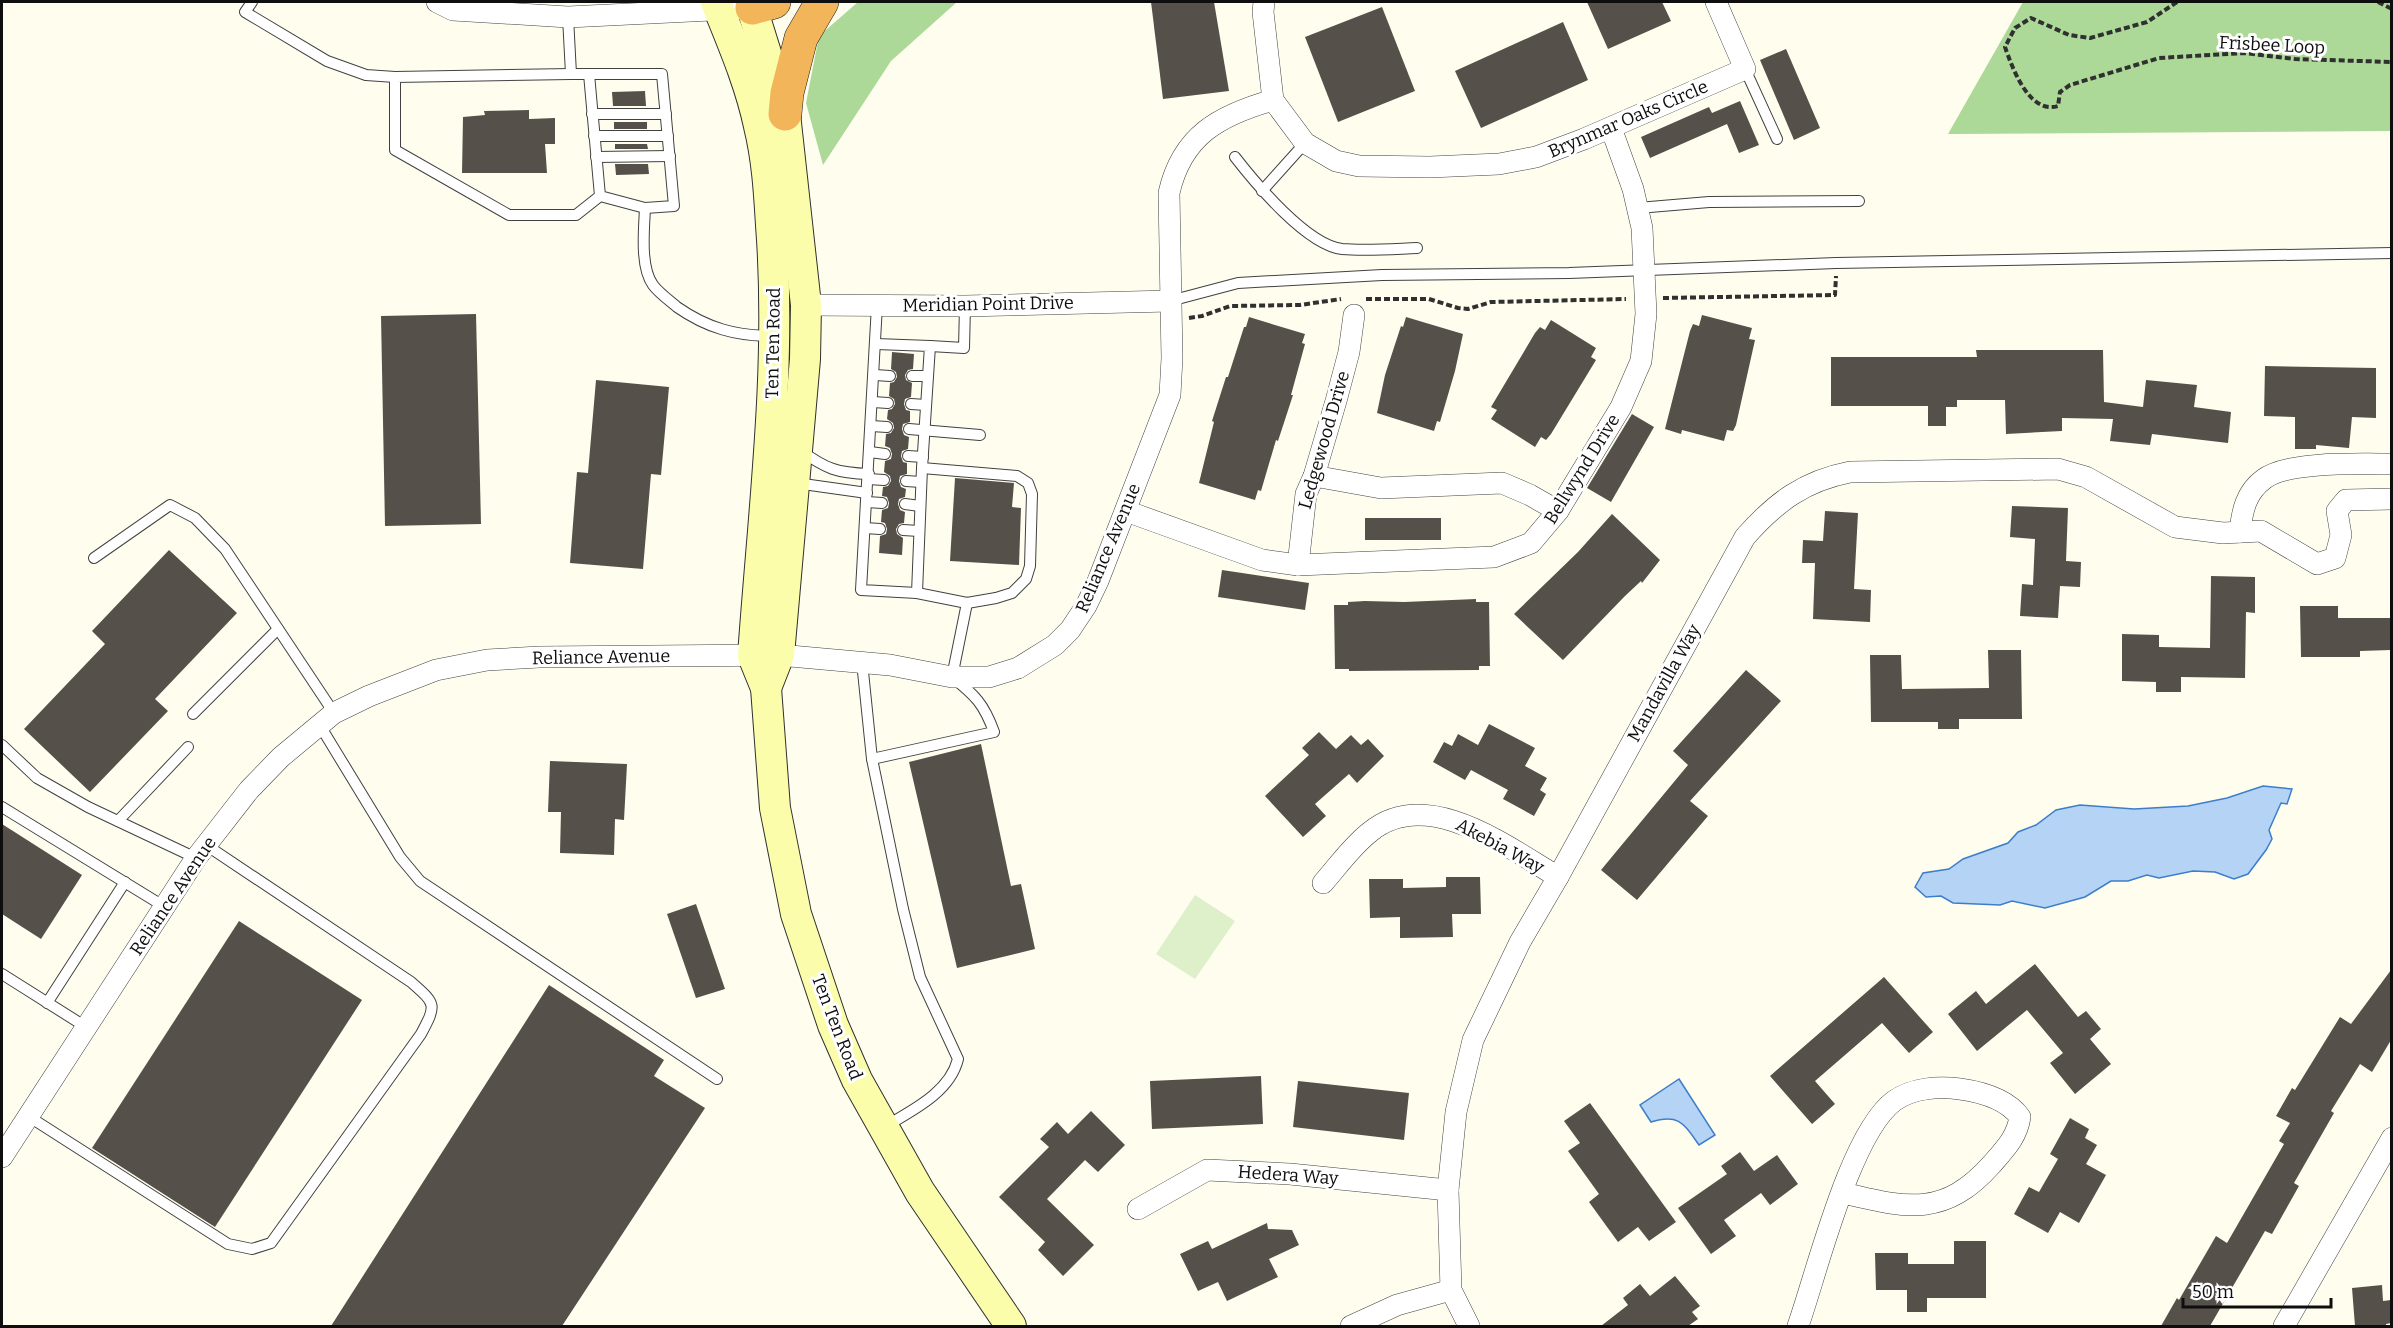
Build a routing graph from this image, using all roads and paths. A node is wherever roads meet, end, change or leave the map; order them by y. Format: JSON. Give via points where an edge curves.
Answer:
{"nodes":[{"id":1,"x":252,"y":2,"type":"edge"},
{"id":2,"x":437,"y":2,"type":"edge"},
{"id":3,"x":822,"y":2,"type":"edge"},
{"id":4,"x":1264,"y":2,"type":"edge"},
{"id":5,"x":1716,"y":2,"type":"edge"},
{"id":6,"x":2176,"y":2,"type":"edge"},
{"id":7,"x":2378,"y":2,"type":"edge"},
{"id":8,"x":759,"y":4,"type":"edge"},
{"id":9,"x":718,"y":5,"type":"edge"},
{"id":10,"x":2391,"y":9,"type":"edge"},
{"id":11,"x":568,"y":17,"type":"junction"},
{"id":12,"x":2391,"y":63,"type":"edge"},
{"id":13,"x":1745,"y":69,"type":"junction"},
{"id":14,"x":571,"y":74,"type":"junction"},
{"id":15,"x":589,"y":74,"type":"junction"},
{"id":16,"x":395,"y":77,"type":"junction"},
{"id":17,"x":1274,"y":100,"type":"junction"},
{"id":18,"x":592,"y":114,"type":"junction"},
{"id":19,"x":666,"y":114,"type":"junction"},
{"id":20,"x":785,"y":114,"type":"junction"},
{"id":21,"x":1611,"y":128,"type":"junction"},
{"id":22,"x":594,"y":136,"type":"junction"},
{"id":23,"x":668,"y":136,"type":"junction"},
{"id":24,"x":1777,"y":139,"type":"dead end"},
{"id":25,"x":1305,"y":143,"type":"junction"},
{"id":26,"x":670,"y":156,"type":"junction"},
{"id":27,"x":596,"y":157,"type":"junction"},
{"id":28,"x":1235,"y":157,"type":"dead end"},
{"id":29,"x":1262,"y":190,"type":"junction"},
{"id":30,"x":600,"y":196,"type":"junction"},
{"id":31,"x":1859,"y":201,"type":"dead end"},
{"id":32,"x":645,"y":208,"type":"junction"},
{"id":33,"x":1638,"y":208,"type":"junction"},
{"id":34,"x":1417,"y":248,"type":"dead end"},
{"id":35,"x":2391,"y":253,"type":"edge"},
{"id":36,"x":1836,"y":263,"type":"junction"},
{"id":37,"x":1646,"y":271,"type":"junction"},
{"id":38,"x":1654,"y":298,"type":"dead end"},
{"id":39,"x":1633,"y":299,"type":"dead end"},
{"id":40,"x":1353,"y":304,"type":"junction"},
{"id":41,"x":806,"y":305,"type":"junction"},
{"id":42,"x":877,"y":305,"type":"junction"},
{"id":43,"x":965,"y":306,"type":"junction"},
{"id":44,"x":1176,"y":309,"type":"junction"},
{"id":45,"x":774,"y":336,"type":"junction"},
{"id":46,"x":876,"y":344,"type":"junction"},
{"id":47,"x":930,"y":346,"type":"junction"},
{"id":48,"x":875,"y":375,"type":"junction"},
{"id":49,"x":890,"y":376,"type":"dead end"},
{"id":50,"x":912,"y":376,"type":"dead end"},
{"id":51,"x":928,"y":376,"type":"junction"},
{"id":52,"x":873,"y":402,"type":"junction"},
{"id":53,"x":888,"y":403,"type":"dead end"},
{"id":54,"x":911,"y":404,"type":"dead end"},
{"id":55,"x":926,"y":405,"type":"junction"},
{"id":56,"x":872,"y":426,"type":"junction"},
{"id":57,"x":887,"y":427,"type":"dead end"},
{"id":58,"x":909,"y":429,"type":"dead end"},
{"id":59,"x":924,"y":430,"type":"junction"},
{"id":60,"x":980,"y":435,"type":"dead end"},
{"id":61,"x":798,"y":449,"type":"junction"},
{"id":62,"x":870,"y":452,"type":"junction"},
{"id":63,"x":885,"y":454,"type":"dead end"},
{"id":64,"x":908,"y":456,"type":"dead end"},
{"id":65,"x":922,"y":463,"type":"junction"},
{"id":66,"x":2391,"y":464,"type":"edge"},
{"id":67,"x":868,"y":476,"type":"junction"},
{"id":68,"x":1314,"y":476,"type":"junction"},
{"id":69,"x":884,"y":480,"type":"dead end"},
{"id":70,"x":906,"y":482,"type":"dead end"},
{"id":71,"x":795,"y":483,"type":"junction"},
{"id":72,"x":921,"y":483,"type":"junction"},
{"id":73,"x":867,"y":497,"type":"junction"},
{"id":74,"x":2391,"y":499,"type":"edge"},
{"id":75,"x":882,"y":503,"type":"dead end"},
{"id":76,"x":905,"y":504,"type":"dead end"},
{"id":77,"x":920,"y":506,"type":"junction"},
{"id":78,"x":1126,"y":511,"type":"junction"},
{"id":79,"x":1558,"y":511,"type":"junction"},
{"id":80,"x":865,"y":528,"type":"junction"},
{"id":81,"x":880,"y":529,"type":"dead end"},
{"id":82,"x":903,"y":530,"type":"dead end"},
{"id":83,"x":919,"y":531,"type":"junction"},
{"id":84,"x":2240,"y":532,"type":"junction"},
{"id":85,"x":93,"y":558,"type":"dead end"},
{"id":86,"x":1298,"y":566,"type":"junction"},
{"id":87,"x":917,"y":593,"type":"junction"},
{"id":88,"x":967,"y":603,"type":"junction"},
{"id":89,"x":278,"y":629,"type":"junction"},
{"id":90,"x":766,"y":656,"type":"junction"},
{"id":91,"x":862,"y":662,"type":"junction"},
{"id":92,"x":952,"y":677,"type":"junction"},
{"id":93,"x":193,"y":714,"type":"dead end"},
{"id":94,"x":327,"y":718,"type":"junction"},
{"id":95,"x":2,"y":745,"type":"edge"},
{"id":96,"x":188,"y":747,"type":"dead end"},
{"id":97,"x":872,"y":759,"type":"junction"},
{"id":98,"x":2,"y":807,"type":"edge"},
{"id":99,"x":118,"y":821,"type":"junction"},
{"id":100,"x":201,"y":851,"type":"junction"},
{"id":101,"x":1558,"y":877,"type":"junction"},
{"id":102,"x":125,"y":882,"type":"junction"},
{"id":103,"x":1323,"y":883,"type":"dead end"},
{"id":104,"x":165,"y":907,"type":"junction"},
{"id":105,"x":2,"y":974,"type":"edge"},
{"id":106,"x":46,"y":1003,"type":"junction"},
{"id":107,"x":86,"y":1027,"type":"junction"},
{"id":108,"x":717,"y":1079,"type":"dead end"},
{"id":109,"x":28,"y":1116,"type":"junction"},
{"id":110,"x":883,"y":1128,"type":"junction"},
{"id":111,"x":2391,"y":1138,"type":"edge"},
{"id":112,"x":2,"y":1157,"type":"edge"},
{"id":113,"x":1448,"y":1190,"type":"junction"},
{"id":114,"x":1843,"y":1193,"type":"junction"},
{"id":115,"x":1138,"y":1209,"type":"dead end"},
{"id":116,"x":1451,"y":1290,"type":"junction"},
{"id":117,"x":1011,"y":1326,"type":"edge"},
{"id":118,"x":1351,"y":1326,"type":"edge"},
{"id":119,"x":1469,"y":1326,"type":"edge"},
{"id":120,"x":1797,"y":1326,"type":"edge"},
{"id":121,"x":2284,"y":1326,"type":"edge"}],
"edges":[{"from":1,"to":16,"type":"lane","via":[[245,12],[327,61],[366,75]]},
{"from":2,"to":11,"type":"street","via":[[453,10]]},
{"from":3,"to":20,"type":"highway","via":[[801,38]]},
{"from":4,"to":17,"type":"street","name":"Brynmar Oaks Circle"},
{"from":5,"to":13,"type":"street"},
{"from":6,"to":12,"type":"path","name":"Frisbee Loop","via":[[2147,22],[2090,38],[2031,18],[2015,28],[2005,47],[2015,76],[2038,103],[2052,108],[2058,106],[2060,92],[2070,85],[2159,58],[2244,53]]},
{"from":7,"to":10,"type":"path"},
{"from":8,"to":9,"type":"street"},
{"from":8,"to":20,"type":"main road","name":"Ten Ten Road"},
{"from":9,"to":11,"type":"street"},
{"from":9,"to":45,"type":"main road","name":"Ten Ten Road","via":[[759,126],[774,270]]},
{"from":11,"to":14,"type":"lane"},
{"from":13,"to":21,"type":"street","name":"Brynmar Oaks Circle"},
{"from":13,"to":24,"type":"lane"},
{"from":14,"to":15,"type":"lane"},
{"from":14,"to":16,"type":"lane"},
{"from":15,"to":18,"type":"lane"},
{"from":15,"to":19,"type":"lane","via":[[662,74]]},
{"from":16,"to":30,"type":"lane","via":[[395,150],[509,215],[576,215]]},
{"from":17,"to":25,"type":"street","name":"Brynmar Oaks Circle"},
{"from":17,"to":44,"type":"street","name":"Reliance Avenue","via":[[1226,117],[1202,132],[1173,172],[1169,193]]},
{"from":18,"to":19,"type":"lane"},
{"from":18,"to":22,"type":"lane"},
{"from":19,"to":23,"type":"lane"},
{"from":20,"to":41,"type":"main road","name":"Ten Ten Road"},
{"from":21,"to":25,"type":"street","name":"Brynmar Oaks Circle","via":[[1536,156],[1499,164],[1359,166],[1336,161]]},
{"from":21,"to":33,"type":"street","name":"Bellwynd Drive"},
{"from":22,"to":23,"type":"lane"},
{"from":22,"to":27,"type":"lane"},
{"from":23,"to":26,"type":"lane"},
{"from":25,"to":29,"type":"lane"},
{"from":26,"to":27,"type":"lane"},
{"from":26,"to":32,"type":"lane","via":[[674,206]]},
{"from":27,"to":30,"type":"lane"},
{"from":28,"to":29,"type":"lane"},
{"from":29,"to":34,"type":"lane","via":[[1322,242],[1341,249]]},
{"from":30,"to":32,"type":"lane"},
{"from":31,"to":33,"type":"lane","via":[[1709,202]]},
{"from":32,"to":45,"type":"lane","via":[[644,248],[652,285],[697,321],[722,331]]},
{"from":33,"to":37,"type":"street","name":"Bellwynd Drive"},
{"from":35,"to":36,"type":"lane"},
{"from":36,"to":37,"type":"lane"},
{"from":36,"to":38,"type":"path","via":[[1835,295]]},
{"from":37,"to":44,"type":"lane","via":[[1382,275],[1238,283]]},
{"from":37,"to":79,"type":"street","name":"Bellwynd Drive","via":[[1641,361],[1621,406]]},
{"from":39,"to":40,"type":"path","via":[[1491,302],[1468,309],[1429,299]]},
{"from":40,"to":44,"type":"path","via":[[1230,306],[1194,318]]},
{"from":40,"to":68,"type":"street","name":"Ledgewood Drive","via":[[1348,352]]},
{"from":41,"to":42,"type":"street","name":"Meridian Point Drive"},
{"from":41,"to":61,"type":"main road","name":"Ten Ten Road"},
{"from":42,"to":43,"type":"street","name":"Meridian Point Drive"},
{"from":42,"to":46,"type":"lane"},
{"from":43,"to":44,"type":"street","name":"Meridian Point Drive"},
{"from":43,"to":47,"type":"lane","via":[[964,348]]},
{"from":44,"to":78,"type":"street","name":"Reliance Avenue","via":[[1170,395]]},
{"from":45,"to":90,"type":"main road","name":"Ten Ten Road"},
{"from":46,"to":47,"type":"lane"},
{"from":46,"to":48,"type":"lane"},
{"from":47,"to":51,"type":"lane"},
{"from":48,"to":49,"type":"lane"},
{"from":48,"to":52,"type":"lane"},
{"from":50,"to":51,"type":"lane"},
{"from":51,"to":55,"type":"lane"},
{"from":52,"to":53,"type":"lane"},
{"from":52,"to":56,"type":"lane"},
{"from":54,"to":55,"type":"lane"},
{"from":55,"to":59,"type":"lane"},
{"from":56,"to":57,"type":"lane"},
{"from":56,"to":62,"type":"lane"},
{"from":58,"to":59,"type":"lane"},
{"from":59,"to":60,"type":"lane"},
{"from":59,"to":65,"type":"lane"},
{"from":61,"to":67,"type":"lane","via":[[821,466]]},
{"from":61,"to":71,"type":"main road","name":"Ten Ten Road"},
{"from":62,"to":63,"type":"lane"},
{"from":62,"to":67,"type":"lane"},
{"from":64,"to":65,"type":"lane"},
{"from":65,"to":72,"type":"lane"},
{"from":65,"to":88,"type":"lane","via":[[1017,476],[1028,483],[1032,494],[1030,566],[1026,579],[1012,593]]},
{"from":66,"to":84,"type":"street","via":[[2279,471],[2263,479],[2250,494],[2242,510]]},
{"from":67,"to":69,"type":"lane"},
{"from":67,"to":73,"type":"lane"},
{"from":68,"to":79,"type":"street","via":[[1381,488],[1502,483]]},
{"from":68,"to":86,"type":"street","name":"Ledgewood Drive","via":[[1306,494]]},
{"from":70,"to":72,"type":"lane"},
{"from":71,"to":73,"type":"lane"},
{"from":71,"to":90,"type":"main road","name":"Ten Ten Road"},
{"from":72,"to":77,"type":"lane"},
{"from":73,"to":75,"type":"lane"},
{"from":73,"to":80,"type":"lane"},
{"from":74,"to":84,"type":"street","name":"Mandavilla Way","via":[[2346,500],[2337,511],[2341,535],[2335,558],[2317,564],[2261,531]]},
{"from":76,"to":77,"type":"lane"},
{"from":77,"to":83,"type":"lane"},
{"from":78,"to":86,"type":"street","name":"Bellwynd Drive","via":[[1262,560]]},
{"from":78,"to":92,"type":"street","name":"Reliance Avenue","via":[[1086,606],[1055,645],[1004,674]]},
{"from":79,"to":86,"type":"street","name":"Bellwynd Drive","via":[[1531,543],[1494,557]]},
{"from":80,"to":81,"type":"lane"},
{"from":80,"to":87,"type":"lane","via":[[861,590]]},
{"from":82,"to":83,"type":"lane"},
{"from":83,"to":87,"type":"lane"},
{"from":84,"to":101,"type":"street","name":"Mandavilla Way","via":[[2175,527],[2086,477],[2058,469],[1850,472],[1803,486],[1762,518],[1745,537]]},
{"from":85,"to":89,"type":"lane","via":[[170,505],[195,518],[225,549]]},
{"from":87,"to":88,"type":"lane"},
{"from":88,"to":92,"type":"lane"},
{"from":89,"to":93,"type":"lane"},
{"from":89,"to":94,"type":"lane"},
{"from":90,"to":91,"type":"street","name":"Reliance Avenue"},
{"from":90,"to":94,"type":"street","name":"Reliance Avenue","via":[[487,660],[436,670],[369,696]]},
{"from":90,"to":110,"type":"main road","name":"Ten Ten Road","via":[[775,808],[796,914],[833,1025]]},
{"from":91,"to":92,"type":"street","name":"Reliance Avenue"},
{"from":91,"to":97,"type":"lane"},
{"from":92,"to":97,"type":"lane","via":[[980,701],[994,732]]},
{"from":94,"to":100,"type":"street","name":"Reliance Avenue","via":[[249,790]]},
{"from":94,"to":108,"type":"lane","via":[[400,857],[420,881]]},
{"from":95,"to":99,"type":"lane","via":[[37,778]]},
{"from":96,"to":99,"type":"lane"},
{"from":97,"to":110,"type":"lane","via":[[920,977],[958,1059],[955,1072],[944,1086]]},
{"from":98,"to":102,"type":"lane"},
{"from":99,"to":100,"type":"lane"},
{"from":100,"to":104,"type":"street","name":"Reliance Avenue"},
{"from":100,"to":109,"type":"lane","via":[[411,982],[430,999],[432,1013],[421,1034],[271,1243],[252,1249],[228,1244]]},
{"from":101,"to":103,"type":"street","name":"Akebia Way","via":[[1465,825],[1422,815],[1388,821],[1370,832]]},
{"from":101,"to":113,"type":"street","name":"Mandavilla Way","via":[[1520,942],[1473,1040],[1456,1112]]},
{"from":102,"to":104,"type":"lane"},
{"from":102,"to":106,"type":"lane"},
{"from":104,"to":107,"type":"street","name":"Reliance Avenue"},
{"from":105,"to":106,"type":"lane"},
{"from":106,"to":107,"type":"lane"},
{"from":107,"to":109,"type":"street","name":"Reliance Avenue"},
{"from":109,"to":112,"type":"street","name":"Reliance Avenue"},
{"from":110,"to":117,"type":"main road","name":"Ten Ten Road","via":[[920,1191]]},
{"from":111,"to":121,"type":"street"},
{"from":113,"to":115,"type":"street","name":"Hedera Way","via":[[1207,1170]]},
{"from":113,"to":116,"type":"street","name":"Mandavilla Way"},
{"from":114,"to":114,"type":"street","via":[[1870,1128],[1894,1101],[1911,1093],[1927,1088],[1971,1090],[2012,1106],[2020,1117],[2012,1141],[1966,1190],[1950,1198],[1923,1206]]},
{"from":114,"to":120,"type":"street"},
{"from":116,"to":118,"type":"street","via":[[1397,1305]]},
{"from":116,"to":119,"type":"street","name":"Mandavilla Way"}]}
